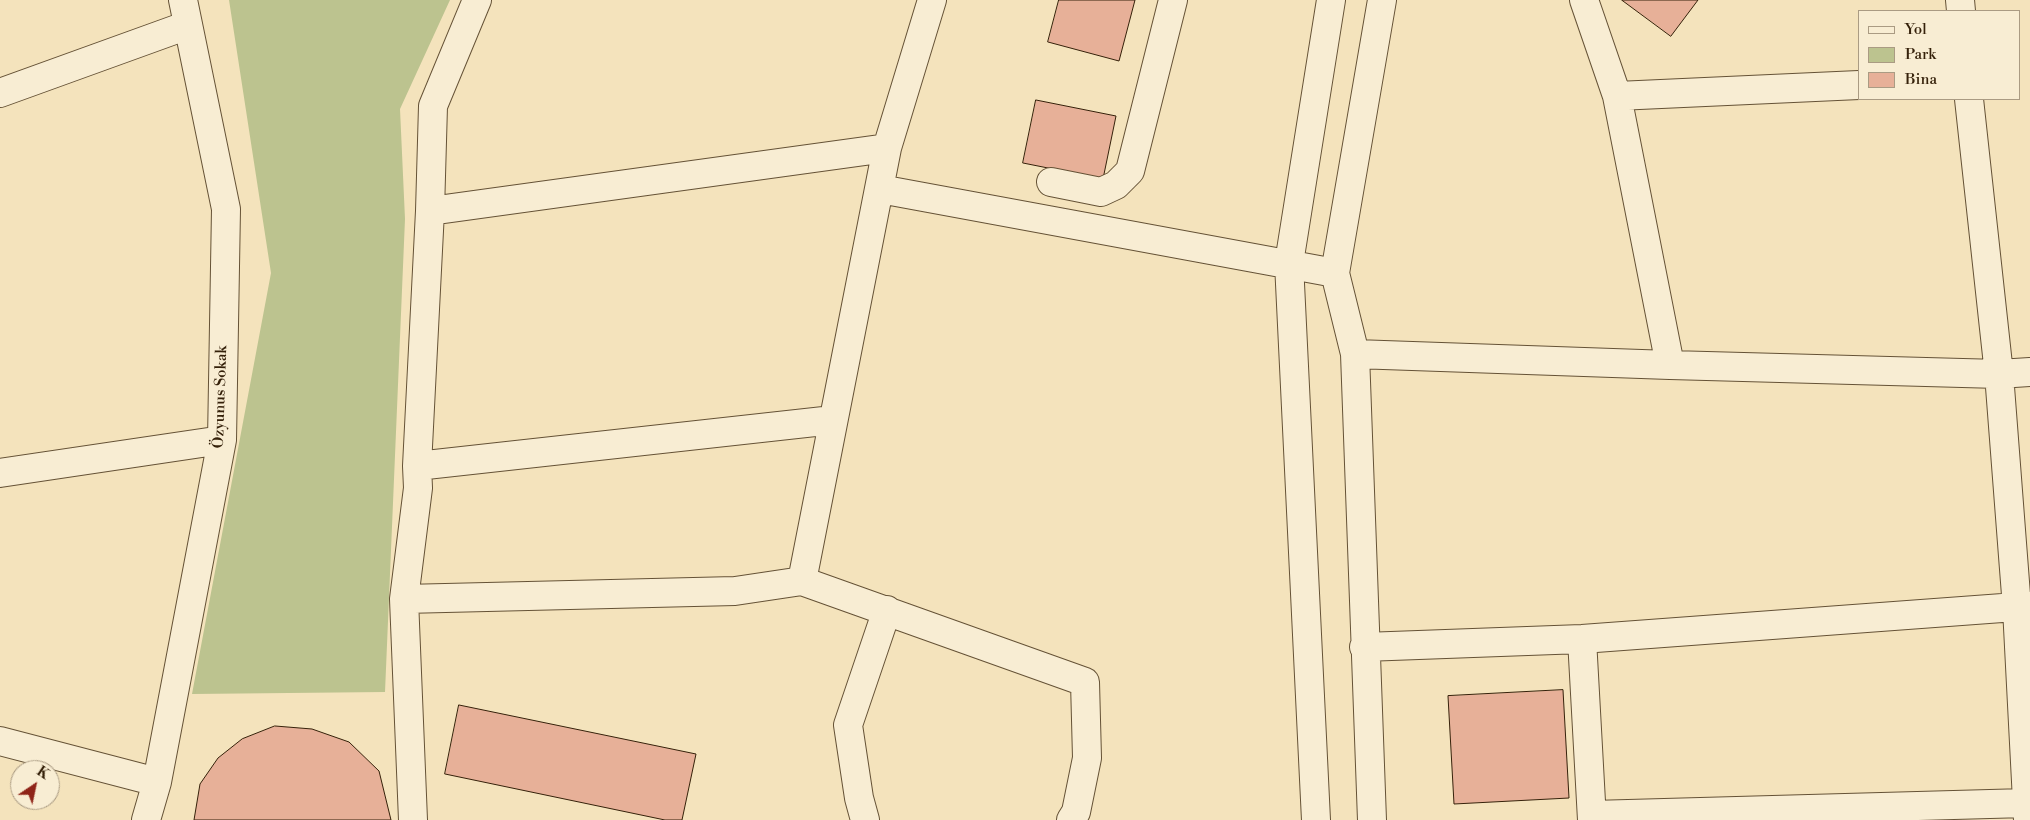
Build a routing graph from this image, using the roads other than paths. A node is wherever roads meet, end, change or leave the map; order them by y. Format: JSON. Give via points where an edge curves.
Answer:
{"nodes":[{"id":1,"x":478,"y":0,"type":"edge"},
{"id":2,"x":932,"y":0,"type":"edge"},
{"id":3,"x":1173,"y":0,"type":"edge"},
{"id":4,"x":1330,"y":0,"type":"edge"},
{"id":5,"x":1382,"y":0,"type":"edge"},
{"id":6,"x":1584,"y":0,"type":"edge"},
{"id":7,"x":185,"y":12,"type":"edge"},
{"id":8,"x":1858,"y":86,"type":"edge"},
{"id":9,"x":0,"y":93,"type":"edge"},
{"id":10,"x":1617,"y":96,"type":"junction"},
{"id":11,"x":1969,"y":100,"type":"edge"},
{"id":12,"x":887,"y":148,"type":"junction"},
{"id":13,"x":1051,"y":182,"type":"dead end"},
{"id":14,"x":880,"y":189,"type":"junction"},
{"id":15,"x":430,"y":211,"type":"junction"},
{"id":16,"x":1289,"y":263,"type":"junction"},
{"id":17,"x":1335,"y":273,"type":"junction"},
{"id":18,"x":1355,"y":354,"type":"junction"},
{"id":19,"x":1670,"y":365,"type":"junction"},
{"id":20,"x":2030,"y":372,"type":"edge"},
{"id":21,"x":1999,"y":374,"type":"junction"},
{"id":22,"x":833,"y":420,"type":"junction"},
{"id":23,"x":222,"y":440,"type":"junction"},
{"id":24,"x":417,"y":466,"type":"junction"},
{"id":25,"x":0,"y":473,"type":"edge"},
{"id":26,"x":802,"y":581,"type":"junction"},
{"id":27,"x":404,"y":599,"type":"junction"},
{"id":28,"x":2023,"y":607,"type":"edge"},
{"id":29,"x":887,"y":610,"type":"junction"},
{"id":30,"x":1582,"y":640,"type":"junction"},
{"id":31,"x":1364,"y":647,"type":"junction"},
{"id":32,"x":0,"y":741,"type":"edge"},
{"id":33,"x":157,"y":782,"type":"junction"},
{"id":34,"x":2027,"y":812,"type":"edge"},
{"id":35,"x":1592,"y":817,"type":"edge"},
{"id":36,"x":417,"y":819,"type":"edge"},
{"id":37,"x":146,"y":820,"type":"edge"},
{"id":38,"x":865,"y":820,"type":"edge"},
{"id":39,"x":1071,"y":820,"type":"edge"},
{"id":40,"x":1316,"y":820,"type":"edge"},
{"id":41,"x":1372,"y":820,"type":"edge"}],
"edges":[{"from":1,"to":15,"type":"street","via":[[433,106]]},
{"from":2,"to":12,"type":"street"},
{"from":3,"to":13,"type":"street","via":[[1130,171],[1116,185],[1101,192]]},
{"from":4,"to":16,"type":"street"},
{"from":5,"to":17,"type":"street"},
{"from":6,"to":10,"type":"street"},
{"from":7,"to":9,"type":"street"},
{"from":7,"to":23,"type":"street","name":"Özyunus Sokak","via":[[226,209]]},
{"from":8,"to":10,"type":"street"},
{"from":10,"to":19,"type":"street"},
{"from":11,"to":21,"type":"street"},
{"from":12,"to":14,"type":"street"},
{"from":12,"to":15,"type":"street"},
{"from":14,"to":16,"type":"street"},
{"from":14,"to":22,"type":"street"},
{"from":15,"to":24,"type":"street"},
{"from":16,"to":17,"type":"street"},
{"from":16,"to":40,"type":"street"},
{"from":17,"to":18,"type":"street"},
{"from":18,"to":19,"type":"street"},
{"from":18,"to":31,"type":"street"},
{"from":19,"to":21,"type":"street"},
{"from":20,"to":21,"type":"street"},
{"from":21,"to":28,"type":"street"},
{"from":22,"to":24,"type":"street"},
{"from":22,"to":26,"type":"street"},
{"from":23,"to":25,"type":"street"},
{"from":23,"to":33,"type":"street","name":"Özyunus Sokak"},
{"from":24,"to":27,"type":"street","via":[[418,488]]},
{"from":26,"to":27,"type":"street","via":[[735,591]]},
{"from":26,"to":29,"type":"street"},
{"from":27,"to":36,"type":"street"},
{"from":28,"to":30,"type":"street"},
{"from":28,"to":34,"type":"street"},
{"from":29,"to":38,"type":"street","via":[[848,725]]},
{"from":29,"to":39,"type":"street","via":[[1085,682],[1088,758],[1076,812]]},
{"from":30,"to":31,"type":"street"},
{"from":30,"to":35,"type":"street"},
{"from":31,"to":41,"type":"street"},
{"from":32,"to":33,"type":"street"},
{"from":33,"to":37,"type":"street","name":"Özyunus Sokak"},
{"from":34,"to":35,"type":"street"}]}
